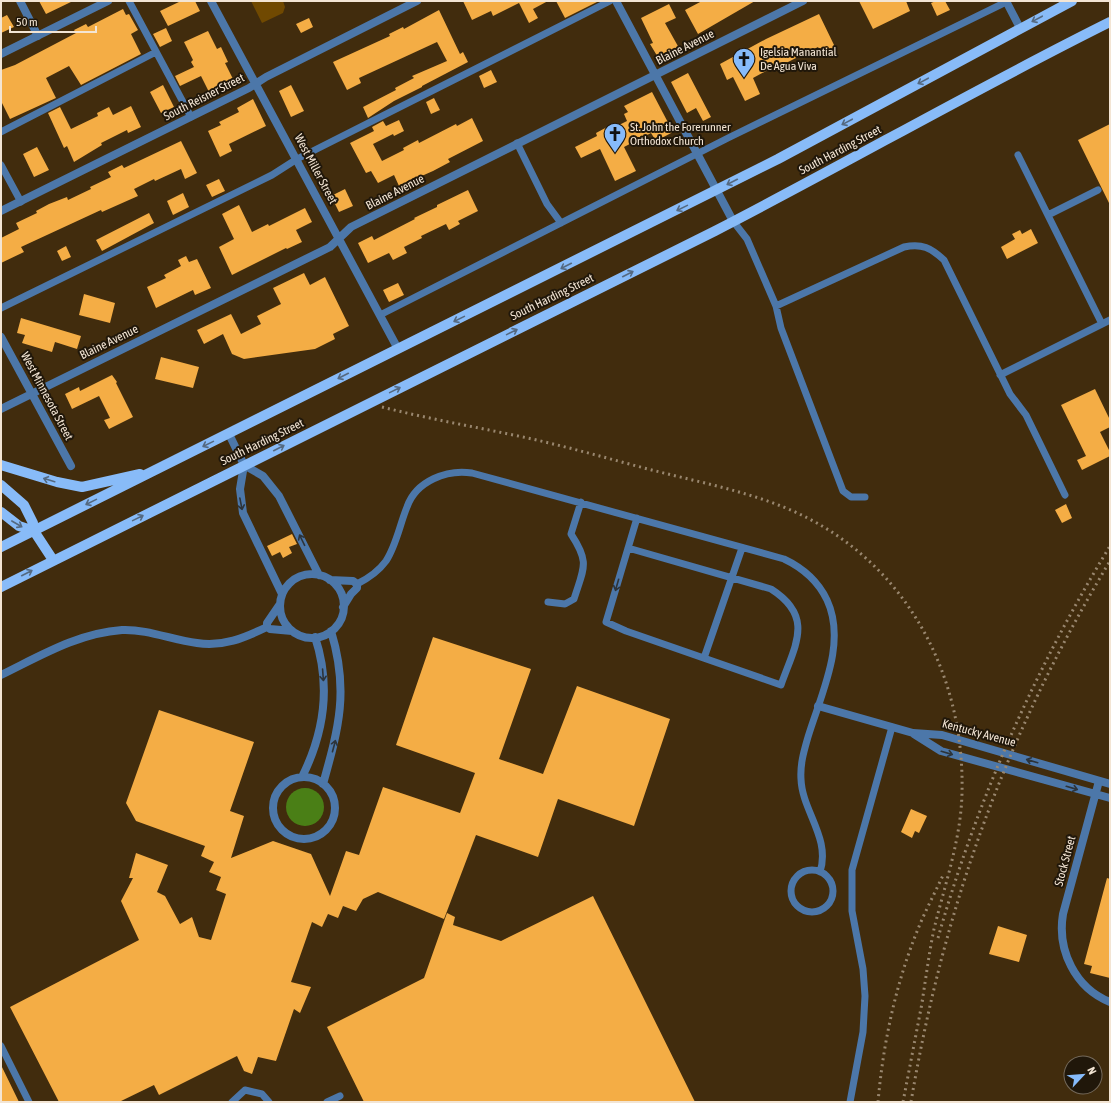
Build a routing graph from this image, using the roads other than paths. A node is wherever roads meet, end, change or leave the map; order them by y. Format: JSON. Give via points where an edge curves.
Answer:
{"nodes":[{"id":1,"x":20,"y":1,"type":"edge"},
{"id":2,"x":108,"y":1,"type":"edge"},
{"id":3,"x":129,"y":1,"type":"edge"},
{"id":4,"x":212,"y":1,"type":"edge"},
{"id":5,"x":417,"y":1,"type":"edge"},
{"id":6,"x":610,"y":1,"type":"edge"},
{"id":7,"x":616,"y":1,"type":"edge"},
{"id":8,"x":803,"y":1,"type":"edge"},
{"id":9,"x":1006,"y":1,"type":"edge"},
{"id":10,"x":1072,"y":1,"type":"edge"},
{"id":11,"x":1110,"y":22,"type":"edge"},
{"id":12,"x":1020,"y":28,"type":"junction"},
{"id":13,"x":38,"y":36,"type":"junction"},
{"id":14,"x":156,"y":52,"type":"junction"},
{"id":15,"x":1,"y":54,"type":"edge"},
{"id":16,"x":655,"y":75,"type":"junction"},
{"id":17,"x":257,"y":84,"type":"junction"},
{"id":18,"x":191,"y":117,"type":"junction"},
{"id":19,"x":1,"y":132,"type":"edge"},
{"id":20,"x":517,"y":144,"type":"junction"},
{"id":21,"x":697,"y":154,"type":"junction"},
{"id":22,"x":1018,"y":155,"type":"dead end"},
{"id":23,"x":297,"y":159,"type":"junction"},
{"id":24,"x":1,"y":165,"type":"edge"},
{"id":25,"x":717,"y":190,"type":"junction"},
{"id":26,"x":1098,"y":190,"type":"dead end"},
{"id":27,"x":21,"y":202,"type":"junction"},
{"id":28,"x":1,"y":211,"type":"edge"},
{"id":29,"x":1048,"y":215,"type":"junction"},
{"id":30,"x":733,"y":221,"type":"junction"},
{"id":31,"x":561,"y":223,"type":"junction"},
{"id":32,"x":339,"y":238,"type":"junction"},
{"id":33,"x":776,"y":306,"type":"junction"},
{"id":34,"x":1,"y":308,"type":"edge"},
{"id":35,"x":380,"y":315,"type":"junction"},
{"id":36,"x":1110,"y":320,"type":"edge"},
{"id":37,"x":1102,"y":324,"type":"junction"},
{"id":38,"x":1,"y":337,"type":"edge"},
{"id":39,"x":398,"y":349,"type":"junction"},
{"id":40,"x":1000,"y":375,"type":"junction"},
{"id":41,"x":32,"y":394,"type":"junction"},
{"id":42,"x":1,"y":409,"type":"edge"},
{"id":43,"x":229,"y":434,"type":"junction"},
{"id":44,"x":1,"y":465,"type":"edge"},
{"id":45,"x":244,"y":465,"type":"junction"},
{"id":46,"x":71,"y":466,"type":"dead end"},
{"id":47,"x":156,"y":471,"type":"junction"},
{"id":48,"x":1,"y":485,"type":"edge"},
{"id":49,"x":1065,"y":495,"type":"dead end"},
{"id":50,"x":865,"y":497,"type":"dead end"},
{"id":51,"x":581,"y":502,"type":"junction"},
{"id":52,"x":1,"y":512,"type":"edge"},
{"id":53,"x":637,"y":518,"type":"junction"},
{"id":54,"x":34,"y":531,"type":"junction"},
{"id":55,"x":1,"y":547,"type":"edge"},
{"id":56,"x":628,"y":548,"type":"junction"},
{"id":57,"x":742,"y":548,"type":"junction"},
{"id":58,"x":53,"y":560,"type":"junction"},
{"id":59,"x":319,"y":575,"type":"junction"},
{"id":60,"x":732,"y":578,"type":"junction"},
{"id":61,"x":330,"y":580,"type":"junction"},
{"id":62,"x":358,"y":584,"type":"junction"},
{"id":63,"x":1,"y":587,"type":"edge"},
{"id":64,"x":282,"y":594,"type":"junction"},
{"id":65,"x":548,"y":602,"type":"dead end"},
{"id":66,"x":280,"y":604,"type":"junction"},
{"id":67,"x":343,"y":608,"type":"junction"},
{"id":68,"x":267,"y":627,"type":"junction"},
{"id":69,"x":292,"y":631,"type":"junction"},
{"id":70,"x":332,"y":631,"type":"junction"},
{"id":71,"x":315,"y":637,"type":"junction"},
{"id":72,"x":704,"y":658,"type":"junction"},
{"id":73,"x":1,"y":675,"type":"edge"},
{"id":74,"x":818,"y":706,"type":"junction"},
{"id":75,"x":892,"y":727,"type":"junction"},
{"id":76,"x":913,"y":733,"type":"junction"},
{"id":77,"x":302,"y":777,"type":"junction"},
{"id":78,"x":1099,"y":781,"type":"junction"},
{"id":79,"x":323,"y":784,"type":"junction"},
{"id":80,"x":1110,"y":784,"type":"edge"},
{"id":81,"x":1095,"y":794,"type":"junction"},
{"id":82,"x":1110,"y":798,"type":"edge"},
{"id":83,"x":820,"y":872,"type":"junction"},
{"id":84,"x":1110,"y":1002,"type":"edge"},
{"id":85,"x":1,"y":1046,"type":"edge"},
{"id":86,"x":340,"y":1096,"type":"dead end"},
{"id":87,"x":29,"y":1102,"type":"edge"},
{"id":88,"x":232,"y":1102,"type":"edge"},
{"id":89,"x":269,"y":1102,"type":"edge"},
{"id":90,"x":327,"y":1102,"type":"edge"},
{"id":91,"x":850,"y":1102,"type":"edge"}],
"edges":[{"from":1,"to":13,"type":"street"},
{"from":2,"to":13,"type":"street"},
{"from":3,"to":14,"type":"lane"},
{"from":4,"to":17,"type":"street","name":"West Miller Street"},
{"from":5,"to":17,"type":"street","name":"South Reisner Street","via":[[266,77]]},
{"from":6,"to":23,"type":"lane"},
{"from":7,"to":16,"type":"street"},
{"from":8,"to":16,"type":"street","name":"Blaine Avenue"},
{"from":9,"to":12,"type":"street"},
{"from":9,"to":21,"type":"lane"},
{"from":10,"to":12,"type":"main road","name":"South Harding Street","one_way":true},
{"from":11,"to":30,"type":"main road","name":"South Harding Street"},
{"from":12,"to":25,"type":"main road","name":"South Harding Street","one_way":true},
{"from":13,"to":15,"type":"street"},
{"from":14,"to":18,"type":"lane"},
{"from":14,"to":19,"type":"lane"},
{"from":16,"to":20,"type":"street","name":"Blaine Avenue"},
{"from":16,"to":21,"type":"street"},
{"from":17,"to":18,"type":"street","name":"South Reisner Street"},
{"from":17,"to":23,"type":"street","name":"West Miller Street"},
{"from":18,"to":27,"type":"street","name":"South Reisner Street"},
{"from":20,"to":31,"type":"lane","via":[[547,204]]},
{"from":20,"to":32,"type":"street","name":"Blaine Avenue","via":[[351,227]]},
{"from":21,"to":25,"type":"street"},
{"from":21,"to":31,"type":"lane"},
{"from":22,"to":29,"type":"lane"},
{"from":23,"to":32,"type":"street","name":"West Miller Street"},
{"from":23,"to":34,"type":"lane","via":[[272,175]]},
{"from":24,"to":27,"type":"lane"},
{"from":25,"to":30,"type":"street"},
{"from":25,"to":39,"type":"main road","name":"South Harding Street","one_way":true},
{"from":26,"to":29,"type":"lane"},
{"from":27,"to":28,"type":"street","name":"South Reisner Street"},
{"from":29,"to":37,"type":"lane"},
{"from":30,"to":33,"type":"lane","via":[[747,238]]},
{"from":45,"to":30,"type":"main road","name":"South Harding Street","one_way":true},
{"from":31,"to":35,"type":"lane"},
{"from":32,"to":35,"type":"street","name":"West Miller Street"},
{"from":32,"to":41,"type":"street","name":"Blaine Avenue","via":[[330,247]]},
{"from":33,"to":40,"type":"lane","via":[[904,247],[924,246],[944,260]]},
{"from":33,"to":50,"type":"lane","via":[[781,328],[843,491],[851,497]]},
{"from":35,"to":39,"type":"street","name":"West Miller Street"},
{"from":36,"to":37,"type":"lane"},
{"from":37,"to":40,"type":"lane"},
{"from":38,"to":41,"type":"street","name":"West Minnesota Street"},
{"from":39,"to":43,"type":"main road","name":"South Harding Street","one_way":true},
{"from":40,"to":49,"type":"lane","via":[[1026,415]]},
{"from":41,"to":42,"type":"street","name":"Blaine Avenue"},
{"from":41,"to":46,"type":"street","name":"West Minnesota Street"},
{"from":43,"to":45,"type":"street"},
{"from":43,"to":47,"type":"main road","name":"South Harding Street","one_way":true},
{"from":47,"to":44,"type":"main road","one_way":true,"via":[[82,487]]},
{"from":58,"to":45,"type":"main road","name":"South Harding Street","one_way":true},
{"from":59,"to":45,"type":"street","one_way":true,"via":[[280,496],[263,476]]},
{"from":45,"to":64,"type":"street","one_way":true,"via":[[240,489],[243,513]]},
{"from":47,"to":54,"type":"main road","name":"South Harding Street","one_way":true},
{"from":48,"to":54,"type":"main road","via":[[24,505]]},
{"from":51,"to":53,"type":"lane"},
{"from":51,"to":62,"type":"lane","via":[[472,473],[455,472],[441,475],[423,486],[412,498],[386,561],[377,572]]},
{"from":51,"to":65,"type":"lane","via":[[571,534],[580,548],[585,564],[574,599],[565,604]]},
{"from":52,"to":54,"type":"main road","one_way":true,"via":[[19,526]]},
{"from":53,"to":56,"type":"lane"},
{"from":53,"to":57,"type":"lane"},
{"from":54,"to":55,"type":"main road","name":"South Harding Street"},
{"from":54,"to":58,"type":"main road"},
{"from":56,"to":60,"type":"lane"},
{"from":56,"to":72,"type":"lane","one_way":true,"via":[[606,622]]},
{"from":57,"to":60,"type":"lane"},
{"from":57,"to":74,"type":"lane","via":[[791,563],[811,577],[824,593],[834,619],[836,642]]},
{"from":63,"to":58,"type":"main road","name":"South Harding Street","one_way":true},
{"from":59,"to":61,"type":"street"},
{"from":59,"to":64,"type":"street","via":[[307,574],[298,577],[290,582]]},
{"from":60,"to":72,"type":"lane"},
{"from":60,"to":72,"type":"lane","via":[[771,589],[784,597],[798,619],[799,635],[781,685]]},
{"from":61,"to":62,"type":"street"},
{"from":61,"to":67,"type":"street","via":[[340,592]]},
{"from":62,"to":67,"type":"street"},
{"from":64,"to":66,"type":"street"},
{"from":66,"to":68,"type":"street"},
{"from":66,"to":69,"type":"street","via":[[283,619]]},
{"from":67,"to":70,"type":"street","via":[[339,622]]},
{"from":68,"to":69,"type":"street"},
{"from":68,"to":73,"type":"street","via":[[240,639],[206,644],[138,631],[96,634],[67,643]]},
{"from":69,"to":71,"type":"street","via":[[302,636]]},
{"from":70,"to":71,"type":"street"},
{"from":79,"to":70,"type":"street","one_way":true,"via":[[336,736],[341,698],[341,672]]},
{"from":71,"to":77,"type":"street","one_way":true,"via":[[323,670],[323,707],[315,746]]},
{"from":74,"to":75,"type":"street","name":"Kentucky Avenue"},
{"from":74,"to":83,"type":"lane","via":[[801,762],[801,780],[807,804],[821,838],[823,852]]},
{"from":75,"to":76,"type":"street","name":"Kentucky Avenue"},
{"from":75,"to":91,"type":"lane","via":[[852,870],[852,911],[863,969],[865,996],[863,1032]]},
{"from":78,"to":76,"type":"street","name":"Kentucky Avenue","one_way":true,"via":[[942,735]]},
{"from":76,"to":81,"type":"street","one_way":true,"via":[[940,751]]},
{"from":77,"to":79,"type":"street"},
{"from":77,"to":79,"type":"street","via":[[282,786],[273,808],[278,825],[293,837],[313,838],[331,824],[335,804]]},
{"from":78,"to":80,"type":"street","name":"Kentucky Avenue"},
{"from":78,"to":81,"type":"street","name":"Stock Street"},
{"from":81,"to":82,"type":"street"},
{"from":81,"to":84,"type":"street","name":"Stock Street","via":[[1061,928],[1064,948],[1070,965],[1079,979]]},
{"from":83,"to":83,"type":"lane","via":[[804,872],[794,880],[791,892],[796,904],[802,909],[814,912],[826,906],[831,900],[830,881]]},
{"from":85,"to":87,"type":"lane"},
{"from":86,"to":90,"type":"lane"},
{"from":88,"to":89,"type":"lane","via":[[245,1090],[262,1094]]}]}
